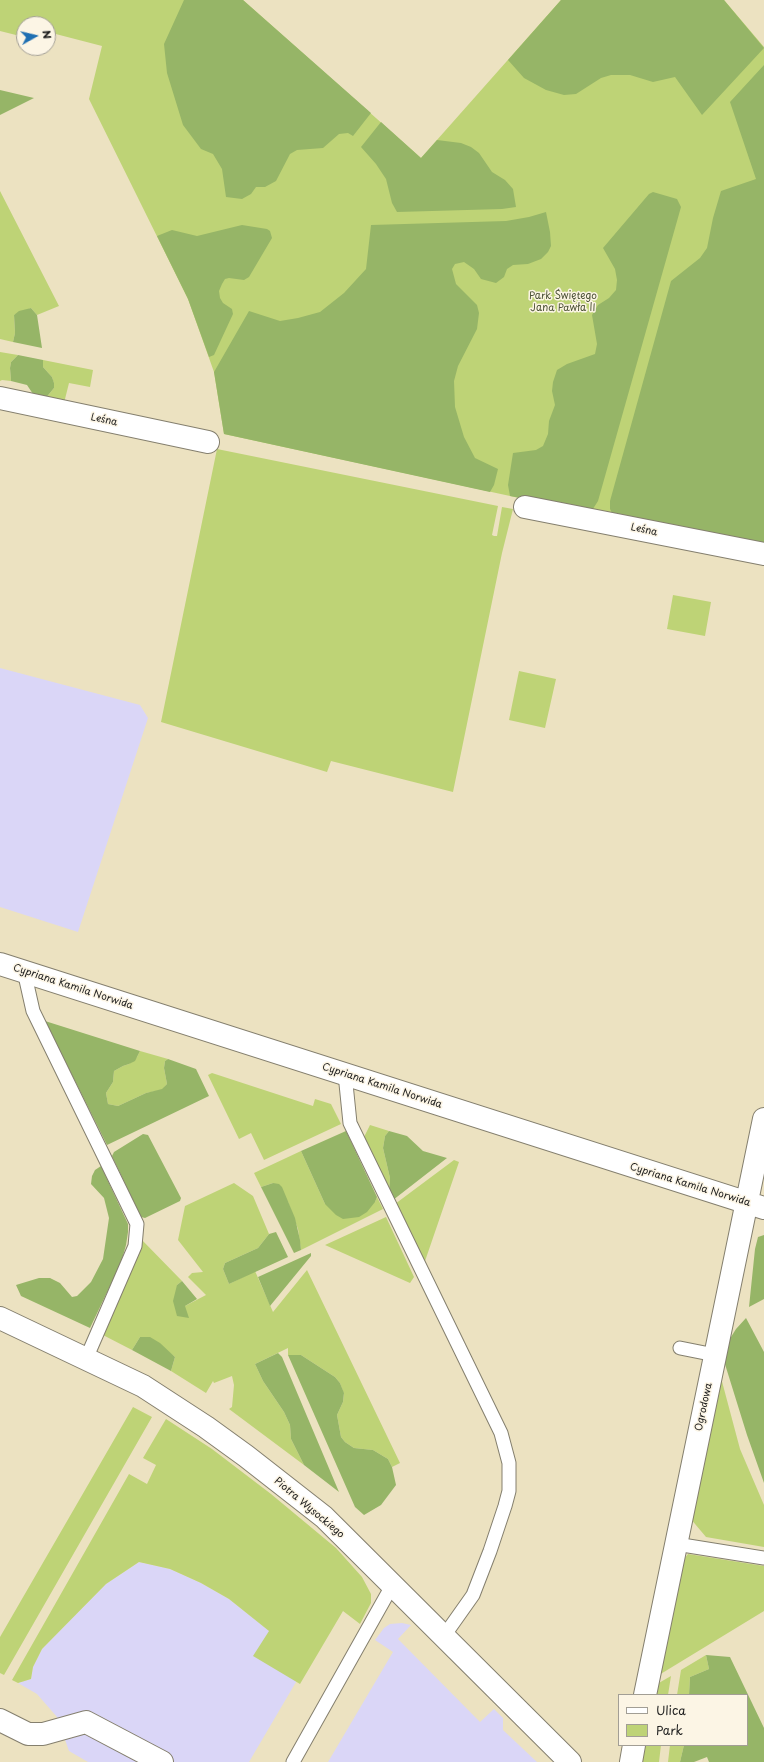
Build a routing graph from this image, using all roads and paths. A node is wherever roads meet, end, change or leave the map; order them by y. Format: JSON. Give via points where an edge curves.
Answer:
{"nodes":[{"id":1,"x":0,"y":398,"type":"edge"},
{"id":2,"x":208,"y":442,"type":"dead end"},
{"id":3,"x":525,"y":507,"type":"dead end"},
{"id":4,"x":764,"y":554,"type":"edge"},
{"id":5,"x":0,"y":964,"type":"edge"},
{"id":6,"x":24,"y":971,"type":"junction"},
{"id":7,"x":345,"y":1074,"type":"junction"},
{"id":8,"x":764,"y":1119,"type":"edge"},
{"id":9,"x":755,"y":1205,"type":"edge"},
{"id":10,"x":0,"y":1318,"type":"edge"},
{"id":11,"x":680,"y":1348,"type":"dead end"},
{"id":12,"x":715,"y":1355,"type":"junction"},
{"id":13,"x":86,"y":1359,"type":"junction"},
{"id":14,"x":676,"y":1544,"type":"junction"},
{"id":15,"x":764,"y":1558,"type":"edge"},
{"id":16,"x":393,"y":1584,"type":"junction"},
{"id":17,"x":444,"y":1636,"type":"junction"},
{"id":18,"x":645,"y":1694,"type":"edge"},
{"id":19,"x":0,"y":1720,"type":"edge"},
{"id":20,"x":634,"y":1746,"type":"edge"},
{"id":21,"x":162,"y":1762,"type":"edge"},
{"id":22,"x":293,"y":1762,"type":"edge"},
{"id":23,"x":570,"y":1762,"type":"edge"},
{"id":24,"x":631,"y":1762,"type":"edge"}],
"edges":[{"from":1,"to":2,"type":"street","name":"Leśna"},
{"from":3,"to":4,"type":"street","name":"Leśna"},
{"from":5,"to":6,"type":"street","name":"Cypriana Kamila Norwida"},
{"from":6,"to":7,"type":"street","name":"Cypriana Kamila Norwida"},
{"from":6,"to":13,"type":"lane","via":[[33,1011],[137,1224],[135,1246]]},
{"from":7,"to":9,"type":"street","name":"Cypriana Kamila Norwida"},
{"from":7,"to":17,"type":"lane","via":[[350,1123],[501,1433],[509,1464],[509,1491],[490,1551],[473,1595]]},
{"from":8,"to":9,"type":"street","name":"Ogrodowa"},
{"from":9,"to":12,"type":"street","name":"Ogrodowa"},
{"from":10,"to":13,"type":"street","name":"Piotra Wysockiego"},
{"from":11,"to":12,"type":"lane"},
{"from":12,"to":14,"type":"street","name":"Ogrodowa"},
{"from":13,"to":16,"type":"street","name":"Piotra Wysockiego","via":[[143,1386],[241,1451],[324,1517]]},
{"from":14,"to":15,"type":"lane"},
{"from":14,"to":18,"type":"street","name":"Ogrodowa"},
{"from":16,"to":17,"type":"street","name":"Piotra Wysockiego"},
{"from":16,"to":22,"type":"lane"},
{"from":17,"to":23,"type":"street","name":"Piotra Wysockiego"},
{"from":19,"to":21,"type":"street","via":[[28,1734],[43,1734],[86,1722]]},
{"from":20,"to":24,"type":"street"}]}
